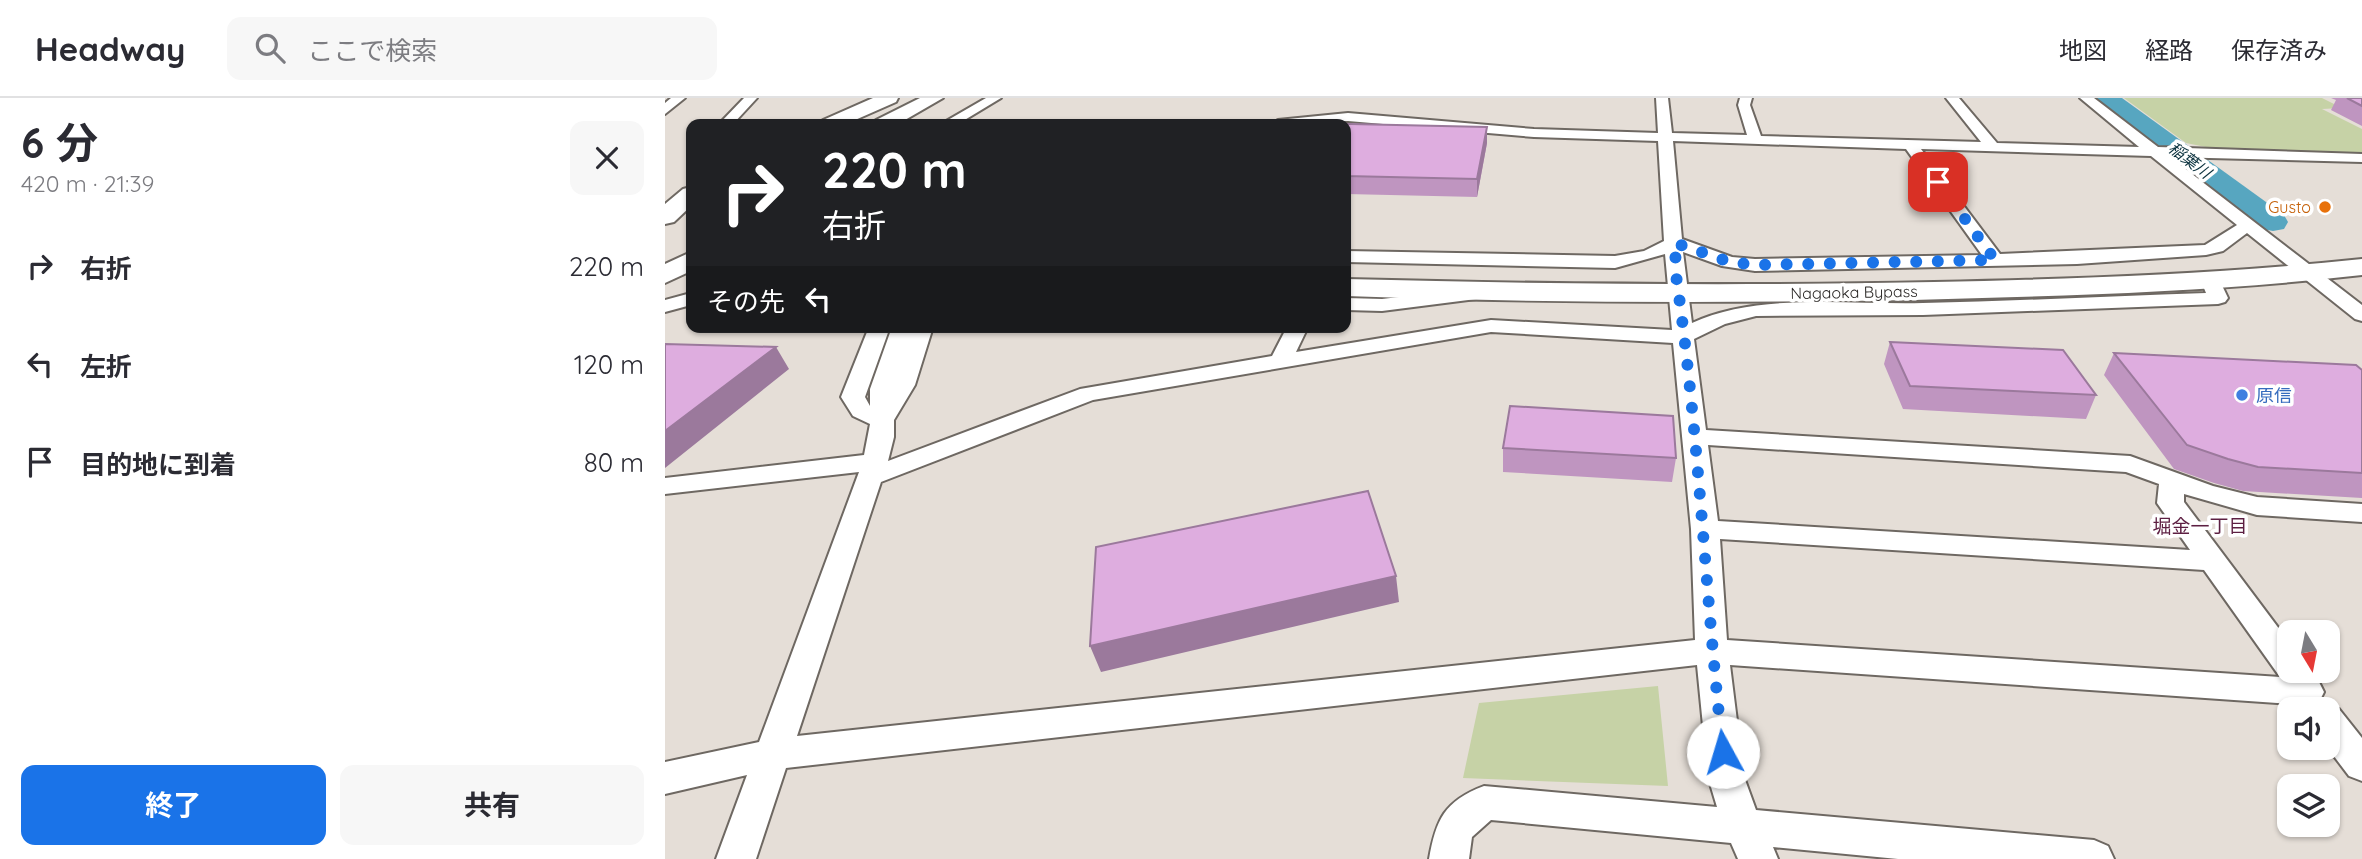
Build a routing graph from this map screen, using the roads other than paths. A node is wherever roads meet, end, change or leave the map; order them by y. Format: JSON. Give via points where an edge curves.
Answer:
{"nodes":[{"id":1,"x":679,"y":98,"type":"edge"},
{"id":2,"x":751,"y":98,"type":"edge"},
{"id":3,"x":889,"y":98,"type":"edge"},
{"id":4,"x":916,"y":98,"type":"edge"},
{"id":5,"x":934,"y":98,"type":"edge"},
{"id":6,"x":995,"y":98,"type":"edge"},
{"id":7,"x":1663,"y":98,"type":"edge"},
{"id":8,"x":1746,"y":98,"type":"edge"},
{"id":9,"x":1952,"y":98,"type":"edge"},
{"id":10,"x":2086,"y":98,"type":"edge"},
{"id":11,"x":1366,"y":104,"type":"dead end"},
{"id":12,"x":966,"y":105,"type":"edge"},
{"id":13,"x":665,"y":110,"type":"edge"},
{"id":14,"x":1348,"y":117,"type":"junction"},
{"id":15,"x":731,"y":119,"type":"edge"},
{"id":16,"x":842,"y":119,"type":"edge"},
{"id":17,"x":874,"y":119,"type":"edge"},
{"id":18,"x":893,"y":119,"type":"edge"},
{"id":19,"x":931,"y":119,"type":"edge"},
{"id":20,"x":953,"y":119,"type":"edge"},
{"id":21,"x":982,"y":119,"type":"edge"},
{"id":22,"x":1328,"y":119,"type":"edge"},
{"id":23,"x":1666,"y":135,"type":"junction"},
{"id":24,"x":1755,"y":138,"type":"junction"},
{"id":25,"x":1909,"y":143,"type":"junction"},
{"id":26,"x":1991,"y":145,"type":"junction"},
{"id":27,"x":2155,"y":152,"type":"junction"},
{"id":28,"x":2362,"y":158,"type":"edge"},
{"id":29,"x":686,"y":190,"type":"edge"},
{"id":30,"x":665,"y":200,"type":"edge"},
{"id":31,"x":686,"y":216,"type":"edge"},
{"id":32,"x":2248,"y":225,"type":"junction"},
{"id":33,"x":1675,"y":243,"type":"junction"},
{"id":34,"x":678,"y":252,"type":"edge"},
{"id":35,"x":2362,"y":253,"type":"edge"},
{"id":36,"x":1351,"y":257,"type":"edge"},
{"id":37,"x":1995,"y":260,"type":"junction"},
{"id":38,"x":2298,"y":266,"type":"junction"},
{"id":39,"x":2362,"y":267,"type":"edge"},
{"id":40,"x":1351,"y":270,"type":"edge"},
{"id":41,"x":2211,"y":281,"type":"junction"},
{"id":42,"x":1677,"y":284,"type":"junction"},
{"id":43,"x":1351,"y":288,"type":"edge"},
{"id":44,"x":1496,"y":292,"type":"junction"},
{"id":45,"x":665,"y":293,"type":"edge"},
{"id":46,"x":686,"y":300,"type":"edge"},
{"id":47,"x":1351,"y":304,"type":"edge"},
{"id":48,"x":665,"y":306,"type":"edge"},
{"id":49,"x":2360,"y":310,"type":"edge"},
{"id":50,"x":878,"y":333,"type":"edge"},
{"id":51,"x":902,"y":333,"type":"edge"},
{"id":52,"x":921,"y":333,"type":"edge"},
{"id":53,"x":1295,"y":333,"type":"edge"},
{"id":54,"x":1682,"y":337,"type":"junction"},
{"id":55,"x":1280,"y":361,"type":"junction"},
{"id":56,"x":882,"y":421,"type":"junction"},
{"id":57,"x":1695,"y":437,"type":"junction"},
{"id":58,"x":872,"y":469,"type":"junction"},
{"id":59,"x":2174,"y":480,"type":"junction"},
{"id":60,"x":665,"y":486,"type":"edge"},
{"id":61,"x":2362,"y":513,"type":"edge"},
{"id":62,"x":1705,"y":529,"type":"junction"},
{"id":63,"x":2212,"y":561,"type":"junction"},
{"id":64,"x":1712,"y":651,"type":"junction"},
{"id":65,"x":2307,"y":691,"type":"edge"},
{"id":66,"x":774,"y":754,"type":"junction"},
{"id":67,"x":2362,"y":765,"type":"edge"},
{"id":68,"x":665,"y":778,"type":"edge"},
{"id":69,"x":1750,"y":843,"type":"edge"},
{"id":70,"x":736,"y":859,"type":"edge"},
{"id":71,"x":1449,"y":859,"type":"edge"},
{"id":72,"x":2094,"y":859,"type":"edge"}],
"edges":[{"from":1,"to":13,"type":"street"},
{"from":2,"to":15,"type":"street"},
{"from":3,"to":16,"type":"highway"},
{"from":4,"to":17,"type":"highway"},
{"from":5,"to":18,"type":"highway"},
{"from":6,"to":12,"type":"street"},
{"from":7,"to":23,"type":"street"},
{"from":8,"to":24,"type":"street","via":[[1744,106]]},
{"from":9,"to":26,"type":"street"},
{"from":10,"to":27,"type":"street"},
{"from":11,"to":14,"type":"street"},
{"from":12,"to":19,"type":"highway"},
{"from":12,"to":20,"type":"street"},
{"from":12,"to":21,"type":"street","via":[[985,114]]},
{"from":14,"to":22,"type":"street"},
{"from":14,"to":23,"type":"street","via":[[1534,133]]},
{"from":23,"to":24,"type":"street"},
{"from":23,"to":33,"type":"street"},
{"from":24,"to":25,"type":"street"},
{"from":25,"to":26,"type":"street"},
{"from":25,"to":37,"type":"street"},
{"from":26,"to":27,"type":"street"},
{"from":27,"to":28,"type":"street"},
{"from":27,"to":32,"type":"street"},
{"from":29,"to":30,"type":"highway"},
{"from":31,"to":34,"type":"highway"},
{"from":32,"to":37,"type":"street","via":[[2206,250]]},
{"from":32,"to":38,"type":"street"},
{"from":33,"to":36,"type":"street","via":[[1649,255],[1615,262]]},
{"from":33,"to":37,"type":"street","via":[[1730,262],[1755,265]]},
{"from":33,"to":42,"type":"street"},
{"from":34,"to":45,"type":"highway"},
{"from":35,"to":38,"type":"highway","name":"Nagaoka Bypass"},
{"from":38,"to":39,"type":"highway","name":"Nagaoka Bypass"},
{"from":38,"to":41,"type":"highway","name":"Nagaoka Bypass"},
{"from":38,"to":42,"type":"highway","name":"Nagaoka Bypass"},
{"from":38,"to":49,"type":"street"},
{"from":40,"to":42,"type":"highway","name":"Nagaoka Bypass"},
{"from":41,"to":42,"type":"highway","name":"Nagaoka Bypass","via":[[1903,292]]},
{"from":41,"to":54,"type":"street","via":[[2218,298],[1756,310],[1707,322]]},
{"from":42,"to":44,"type":"highway","name":"Nagaoka Bypass"},
{"from":42,"to":54,"type":"street"},
{"from":43,"to":44,"type":"highway","name":"Nagaoka Bypass"},
{"from":44,"to":47,"type":"street"},
{"from":46,"to":48,"type":"street"},
{"from":50,"to":56,"type":"street","via":[[853,397],[861,411]]},
{"from":51,"to":56,"type":"street","via":[[882,389]]},
{"from":52,"to":56,"type":"street","via":[[904,386]]},
{"from":53,"to":55,"type":"street"},
{"from":54,"to":55,"type":"street","via":[[1491,326]]},
{"from":54,"to":57,"type":"street"},
{"from":55,"to":58,"type":"street","via":[[1089,394]]},
{"from":56,"to":58,"type":"street"},
{"from":57,"to":59,"type":"street","via":[[2130,464]]},
{"from":57,"to":62,"type":"street"},
{"from":58,"to":60,"type":"street"},
{"from":58,"to":66,"type":"street"},
{"from":59,"to":61,"type":"street","via":[[2257,506]]},
{"from":59,"to":63,"type":"street","via":[[2171,503]]},
{"from":62,"to":63,"type":"street"},
{"from":62,"to":64,"type":"street"},
{"from":63,"to":65,"type":"street"},
{"from":64,"to":65,"type":"street"},
{"from":64,"to":66,"type":"street"},
{"from":64,"to":69,"type":"street","via":[[1726,777]]},
{"from":65,"to":67,"type":"street"},
{"from":66,"to":68,"type":"street"},
{"from":66,"to":70,"type":"street"},
{"from":69,"to":71,"type":"street","via":[[1484,803],[1454,828]]},
{"from":69,"to":72,"type":"street"}]}
